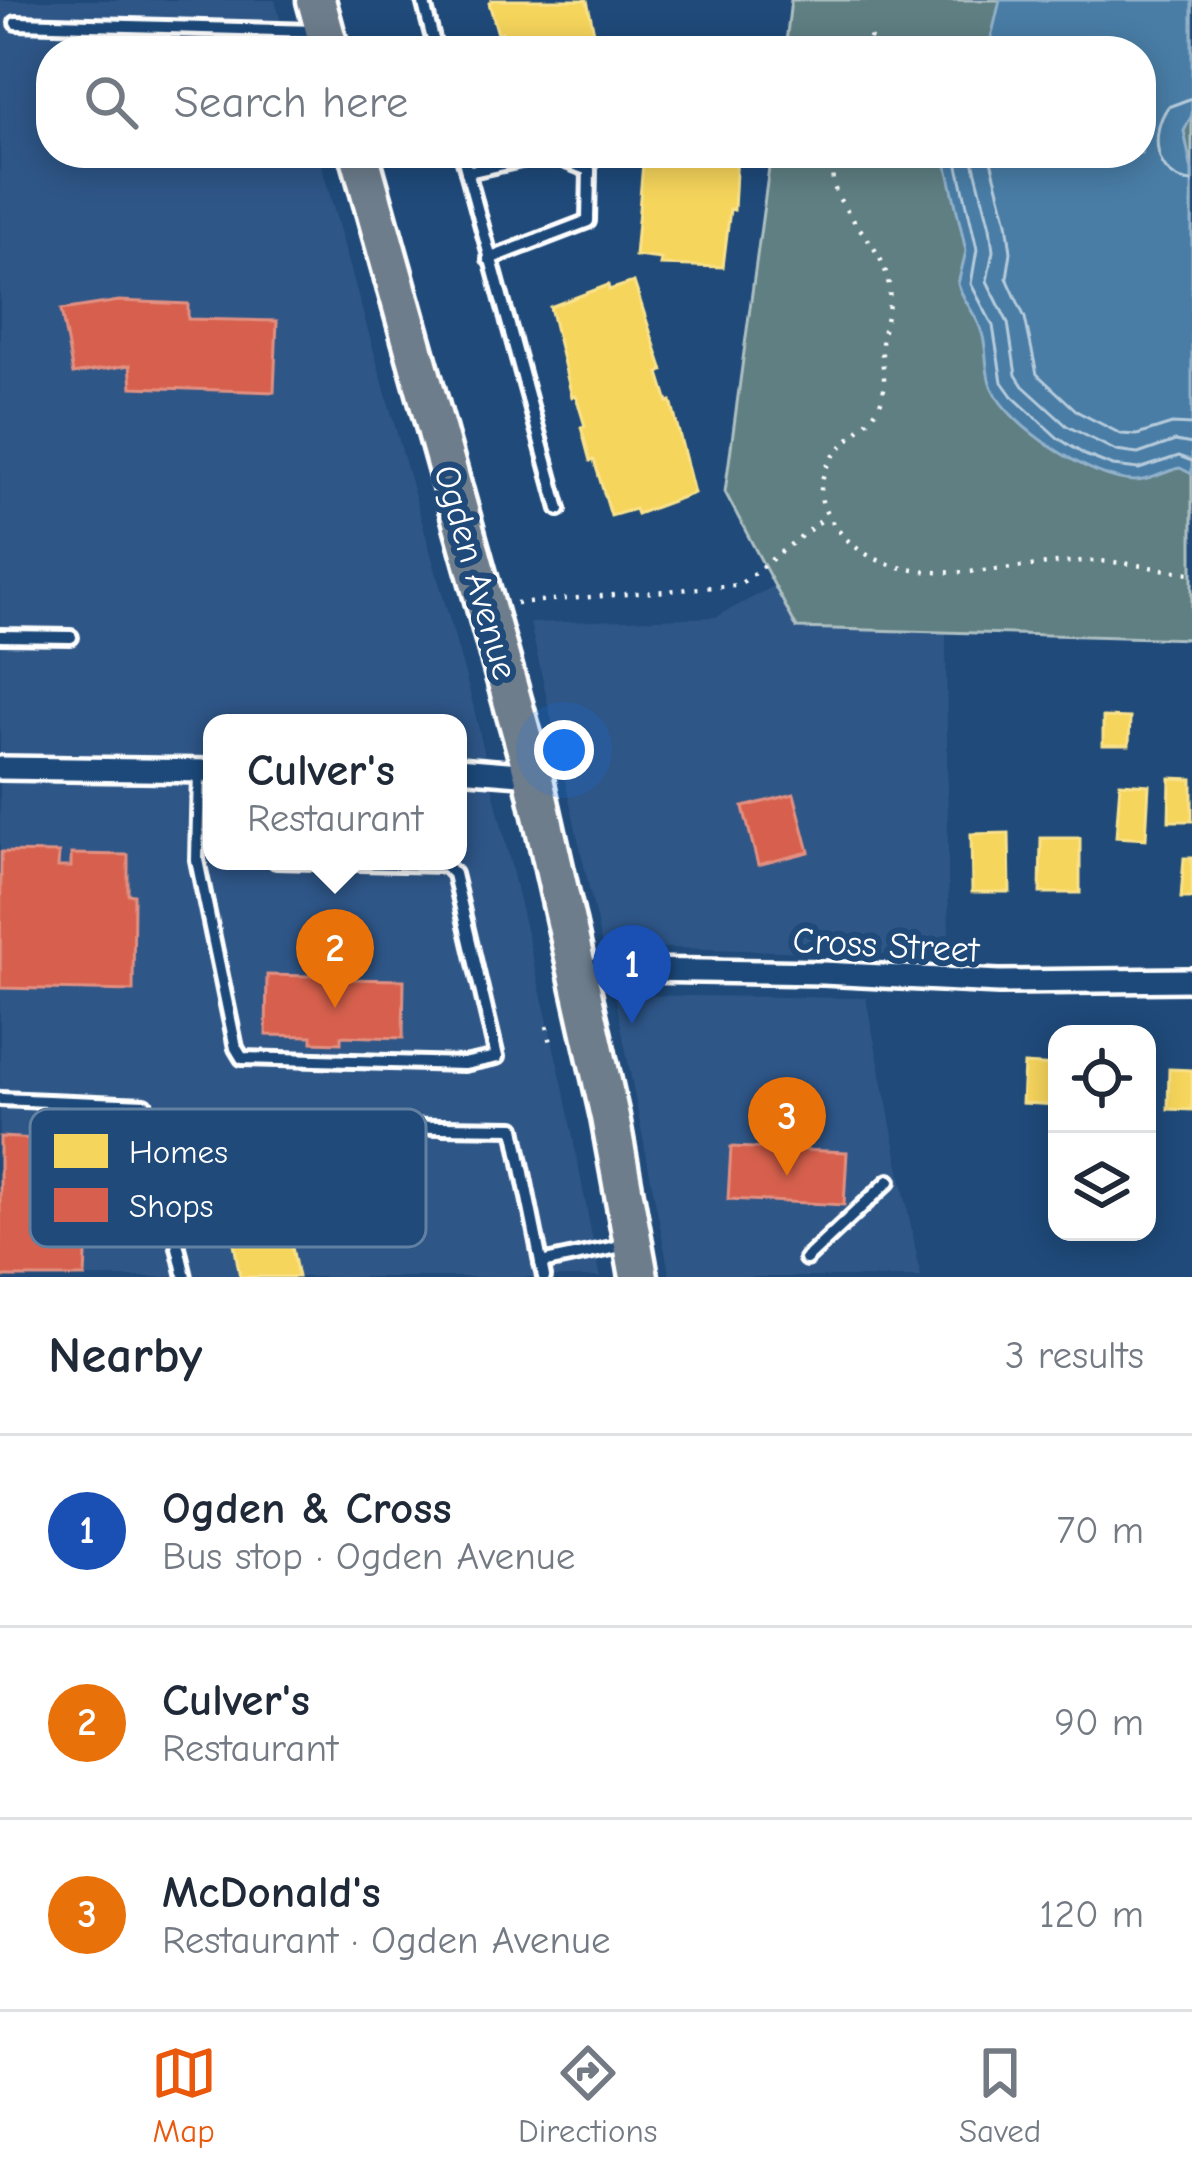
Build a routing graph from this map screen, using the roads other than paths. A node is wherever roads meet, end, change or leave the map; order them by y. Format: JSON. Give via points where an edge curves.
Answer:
{"nodes":[{"id":1,"x":422,"y":0,"type":"edge"},
{"id":2,"x":16,"y":22,"type":"dead end"},
{"id":3,"x":323,"y":28,"type":"edge"},
{"id":4,"x":432,"y":36,"type":"edge"},
{"id":5,"x":363,"y":168,"type":"edge"},
{"id":6,"x":465,"y":168,"type":"edge"},
{"id":7,"x":484,"y":168,"type":"edge"},
{"id":8,"x":584,"y":168,"type":"edge"},
{"id":9,"x":466,"y":172,"type":"junction"},
{"id":10,"x":489,"y":259,"type":"junction"},
{"id":11,"x":559,"y":509,"type":"dead end"},
{"id":12,"x":0,"y":636,"type":"edge"},
{"id":13,"x":70,"y":637,"type":"dead end"},
{"id":14,"x":0,"y":768,"type":"edge"},
{"id":15,"x":467,"y":770,"type":"edge"},
{"id":16,"x":203,"y":771,"type":"edge"},
{"id":17,"x":533,"y":775,"type":"junction"},
{"id":18,"x":203,"y":801,"type":"edge"},
{"id":19,"x":197,"y":860,"type":"junction"},
{"id":20,"x":203,"y":860,"type":"edge"},
{"id":21,"x":450,"y":870,"type":"edge"},
{"id":22,"x":578,"y":969,"type":"junction"},
{"id":23,"x":1192,"y":980,"type":"edge"},
{"id":24,"x":0,"y":1099,"type":"edge"},
{"id":25,"x":146,"y":1109,"type":"edge"},
{"id":26,"x":426,"y":1127,"type":"edge"},
{"id":27,"x":889,"y":1181,"type":"dead end"},
{"id":28,"x":177,"y":1247,"type":"edge"},
{"id":29,"x":806,"y":1258,"type":"dead end"},
{"id":30,"x":636,"y":1260,"type":"edge"},
{"id":31,"x":541,"y":1263,"type":"junction"},
{"id":32,"x":184,"y":1277,"type":"edge"},
{"id":33,"x":544,"y":1277,"type":"edge"}],
"edges":[{"from":1,"to":4,"type":"lane"},
{"from":2,"to":3,"type":"lane"},
{"from":5,"to":17,"type":"main road","name":"Ogden Avenue"},
{"from":6,"to":9,"type":"lane"},
{"from":7,"to":9,"type":"lane"},
{"from":8,"to":10,"type":"lane","via":[[588,221]]},
{"from":9,"to":10,"type":"lane"},
{"from":10,"to":11,"type":"lane"},
{"from":12,"to":13,"type":"lane"},
{"from":14,"to":16,"type":"street"},
{"from":15,"to":17,"type":"street"},
{"from":17,"to":22,"type":"main road","name":"Ogden Avenue"},
{"from":18,"to":19,"type":"lane"},
{"from":19,"to":20,"type":"lane"},
{"from":19,"to":21,"type":"lane","via":[[242,1058],[464,1064],[497,1057]]},
{"from":22,"to":23,"type":"street","name":"Cross Street"},
{"from":22,"to":30,"type":"main road","name":"Ogden Avenue"},
{"from":24,"to":25,"type":"lane"},
{"from":26,"to":31,"type":"lane","via":[[514,1128]]},
{"from":27,"to":29,"type":"lane"},
{"from":28,"to":32,"type":"lane"},
{"from":30,"to":31,"type":"lane"},
{"from":31,"to":33,"type":"lane"}]}
